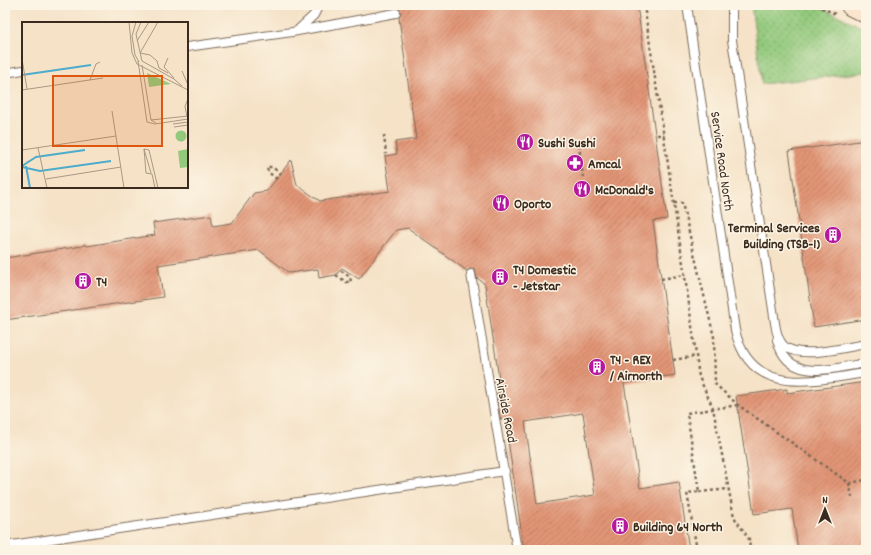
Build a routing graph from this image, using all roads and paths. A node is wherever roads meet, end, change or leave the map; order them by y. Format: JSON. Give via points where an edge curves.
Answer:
{"nodes":[{"id":1,"x":319,"y":5,"type":"edge"},
{"id":2,"x":644,"y":5,"type":"edge"},
{"id":3,"x":688,"y":5,"type":"edge"},
{"id":4,"x":732,"y":5,"type":"edge"},
{"id":5,"x":852,"y":5,"type":"edge"},
{"id":6,"x":866,"y":12,"type":"edge"},
{"id":7,"x":396,"y":13,"type":"dead end"},
{"id":8,"x":292,"y":32,"type":"junction"},
{"id":9,"x":188,"y":47,"type":"edge"},
{"id":10,"x":22,"y":70,"type":"edge"},
{"id":11,"x":5,"y":73,"type":"edge"},
{"id":12,"x":384,"y":135,"type":"dead end"},
{"id":13,"x":664,"y":135,"type":"junction"},
{"id":14,"x":657,"y":136,"type":"dead end"},
{"id":15,"x":579,"y":145,"type":"dead end"},
{"id":16,"x":386,"y":154,"type":"dead end"},
{"id":17,"x":281,"y":174,"type":"dead end"},
{"id":18,"x":583,"y":177,"type":"dead end"},
{"id":19,"x":277,"y":179,"type":"dead end"},
{"id":20,"x":340,"y":270,"type":"dead end"},
{"id":21,"x":471,"y":274,"type":"dead end"},
{"id":22,"x":336,"y":275,"type":"dead end"},
{"id":23,"x":685,"y":275,"type":"junction"},
{"id":24,"x":661,"y":279,"type":"dead end"},
{"id":25,"x":775,"y":323,"type":"junction"},
{"id":26,"x":866,"y":344,"type":"edge"},
{"id":27,"x":696,"y":356,"type":"junction"},
{"id":28,"x":673,"y":360,"type":"dead end"},
{"id":29,"x":866,"y":363,"type":"edge"},
{"id":30,"x":866,"y":373,"type":"edge"},
{"id":31,"x":738,"y":405,"type":"dead end"},
{"id":32,"x":713,"y":408,"type":"junction"},
{"id":33,"x":505,"y":471,"type":"junction"},
{"id":34,"x":849,"y":482,"type":"dead end"},
{"id":35,"x":729,"y":489,"type":"junction"},
{"id":36,"x":699,"y":492,"type":"junction"},
{"id":37,"x":852,"y":497,"type":"dead end"},
{"id":38,"x":5,"y":546,"type":"edge"},
{"id":39,"x":517,"y":550,"type":"edge"},
{"id":40,"x":696,"y":550,"type":"edge"},
{"id":41,"x":750,"y":550,"type":"edge"}],
"edges":[{"from":1,"to":8,"type":"lane","via":[[308,23]]},
{"from":2,"to":13,"type":"path"},
{"from":3,"to":30,"type":"lane","name":"Service Road North","via":[[735,330],[742,352],[760,371],[778,380],[810,381]]},
{"from":4,"to":25,"type":"lane","name":"Service Road North","via":[[732,40]]},
{"from":5,"to":6,"type":"street"},
{"from":7,"to":8,"type":"lane"},
{"from":8,"to":9,"type":"lane"},
{"from":10,"to":11,"type":"lane"},
{"from":12,"to":16,"type":"path"},
{"from":13,"to":14,"type":"path"},
{"from":13,"to":23,"type":"path"},
{"from":15,"to":18,"type":"path"},
{"from":17,"to":19,"type":"path","via":[[272,167],[267,167],[268,172]]},
{"from":20,"to":22,"type":"path","via":[[350,277],[351,282],[346,282]]},
{"from":21,"to":33,"type":"lane","name":"Airside Road"},
{"from":23,"to":24,"type":"path"},
{"from":23,"to":27,"type":"path"},
{"from":25,"to":26,"type":"lane","name":"Service Road North","via":[[781,342],[794,351],[809,352]]},
{"from":25,"to":29,"type":"lane","via":[[781,352],[797,368],[813,370]]},
{"from":27,"to":28,"type":"path"},
{"from":27,"to":32,"type":"path","via":[[699,377]]},
{"from":31,"to":32,"type":"path"},
{"from":32,"to":35,"type":"path"},
{"from":32,"to":36,"type":"path","via":[[688,413]]},
{"from":33,"to":38,"type":"lane"},
{"from":33,"to":39,"type":"lane","name":"Airside Road"},
{"from":34,"to":37,"type":"path"},
{"from":35,"to":36,"type":"path"},
{"from":35,"to":41,"type":"path","via":[[734,517],[749,539]]},
{"from":36,"to":40,"type":"path","via":[[687,493]]}]}
